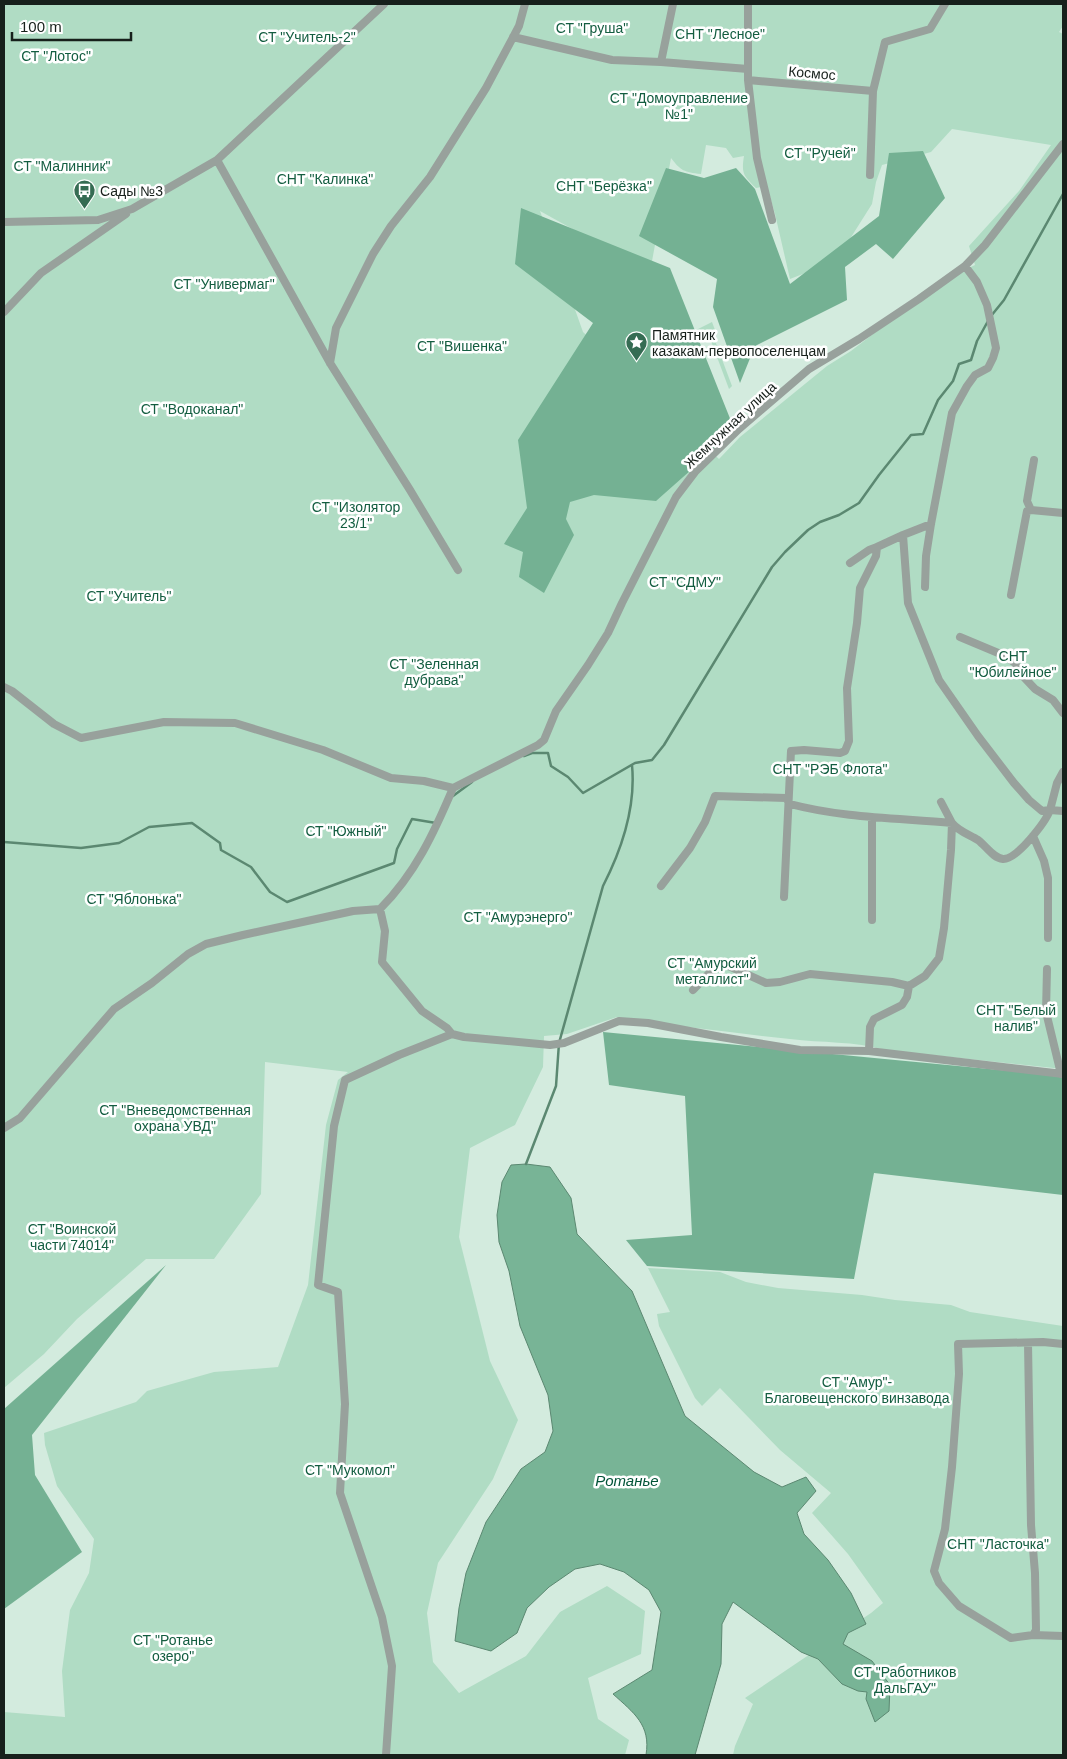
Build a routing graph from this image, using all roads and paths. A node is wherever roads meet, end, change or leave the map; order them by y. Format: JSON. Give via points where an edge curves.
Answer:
{"nodes":[{"id":1,"x":384,"y":4,"type":"edge"},
{"id":2,"x":525,"y":4,"type":"edge"},
{"id":3,"x":673,"y":4,"type":"edge"},
{"id":4,"x":748,"y":4,"type":"edge"},
{"id":5,"x":945,"y":4,"type":"edge"},
{"id":6,"x":513,"y":37,"type":"junction"},
{"id":7,"x":661,"y":62,"type":"junction"},
{"id":8,"x":748,"y":69,"type":"junction"},
{"id":9,"x":748,"y":80,"type":"junction"},
{"id":10,"x":873,"y":91,"type":"junction"},
{"id":11,"x":1063,"y":144,"type":"edge"},
{"id":12,"x":217,"y":160,"type":"junction"},
{"id":13,"x":870,"y":175,"type":"dead end"},
{"id":14,"x":132,"y":209,"type":"junction"},
{"id":15,"x":772,"y":220,"type":"dead end"},
{"id":16,"x":4,"y":222,"type":"edge"},
{"id":17,"x":965,"y":266,"type":"junction"},
{"id":18,"x":4,"y":312,"type":"edge"},
{"id":19,"x":330,"y":363,"type":"junction"},
{"id":20,"x":1034,"y":460,"type":"dead end"},
{"id":21,"x":1031,"y":510,"type":"junction"},
{"id":22,"x":1063,"y":513,"type":"edge"},
{"id":23,"x":931,"y":524,"type":"junction"},
{"id":24,"x":903,"y":535,"type":"junction"},
{"id":25,"x":877,"y":548,"type":"junction"},
{"id":26,"x":850,"y":563,"type":"dead end"},
{"id":27,"x":458,"y":570,"type":"dead end"},
{"id":28,"x":925,"y":587,"type":"dead end"},
{"id":29,"x":1011,"y":595,"type":"dead end"},
{"id":30,"x":960,"y":637,"type":"dead end"},
{"id":31,"x":4,"y":687,"type":"edge"},
{"id":32,"x":1063,"y":713,"type":"edge"},
{"id":33,"x":1063,"y":772,"type":"edge"},
{"id":34,"x":453,"y":788,"type":"junction"},
{"id":35,"x":941,"y":802,"type":"dead end"},
{"id":36,"x":790,"y":804,"type":"junction"},
{"id":37,"x":1050,"y":810,"type":"junction"},
{"id":38,"x":1063,"y":811,"type":"edge"},
{"id":39,"x":872,"y":818,"type":"junction"},
{"id":40,"x":952,"y":823,"type":"junction"},
{"id":41,"x":1032,"y":836,"type":"junction"},
{"id":42,"x":661,"y":886,"type":"dead end"},
{"id":43,"x":784,"y":897,"type":"dead end"},
{"id":44,"x":380,"y":909,"type":"junction"},
{"id":45,"x":872,"y":920,"type":"dead end"},
{"id":46,"x":1048,"y":938,"type":"dead end"},
{"id":47,"x":1047,"y":969,"type":"dead end"},
{"id":48,"x":909,"y":986,"type":"junction"},
{"id":49,"x":693,"y":990,"type":"dead end"},
{"id":50,"x":452,"y":1034,"type":"junction"},
{"id":51,"x":869,"y":1051,"type":"junction"},
{"id":52,"x":1062,"y":1074,"type":"edge"},
{"id":53,"x":4,"y":1128,"type":"edge"},
{"id":54,"x":1028,"y":1343,"type":"junction"},
{"id":55,"x":1063,"y":1344,"type":"edge"},
{"id":56,"x":1033,"y":1635,"type":"junction"},
{"id":57,"x":1063,"y":1636,"type":"edge"},
{"id":58,"x":386,"y":1755,"type":"edge"}],
"edges":[{"from":1,"to":12,"type":"street"},
{"from":2,"to":6,"type":"street"},
{"from":3,"to":7,"type":"street"},
{"from":4,"to":8,"type":"street"},
{"from":5,"to":10,"type":"street","via":[[930,29],[885,42]]},
{"from":6,"to":7,"type":"street","via":[[612,60]]},
{"from":6,"to":19,"type":"street","via":[[486,88],[430,177],[373,254],[336,328]]},
{"from":7,"to":8,"type":"street"},
{"from":8,"to":9,"type":"street"},
{"from":9,"to":10,"type":"street","name":"Космос"},
{"from":9,"to":15,"type":"street","via":[[757,158]]},
{"from":10,"to":13,"type":"street"},
{"from":11,"to":17,"type":"street","name":"Жемчужная улица"},
{"from":12,"to":14,"type":"street"},
{"from":12,"to":19,"type":"street"},
{"from":14,"to":16,"type":"street","via":[[98,220]]},
{"from":14,"to":18,"type":"street","via":[[41,273]]},
{"from":17,"to":23,"type":"street","via":[[977,282],[996,348],[988,368],[975,374],[952,413]]},
{"from":17,"to":34,"type":"street","name":"Жемчужная улица","via":[[859,339],[809,369],[695,472],[676,497],[608,633],[556,711],[544,740]]},
{"from":19,"to":27,"type":"street"},
{"from":20,"to":21,"type":"street","via":[[1027,501]]},
{"from":21,"to":22,"type":"street"},
{"from":21,"to":29,"type":"street","via":[[1026,511]]},
{"from":23,"to":24,"type":"street"},
{"from":23,"to":28,"type":"street"},
{"from":24,"to":25,"type":"street"},
{"from":24,"to":37,"type":"street","via":[[908,602],[939,680],[1021,791],[1042,811]]},
{"from":25,"to":26,"type":"street"},
{"from":25,"to":36,"type":"street","via":[[860,588],[847,688],[849,741],[845,751],[840,753],[791,751]]},
{"from":30,"to":32,"type":"street","via":[[1015,663],[1035,689],[1053,700]]},
{"from":31,"to":34,"type":"street","via":[[54,724],[81,738],[164,722],[235,723],[323,750],[391,778]]},
{"from":33,"to":37,"type":"street"},
{"from":34,"to":44,"type":"street","via":[[419,860],[404,883]]},
{"from":35,"to":40,"type":"street"},
{"from":36,"to":39,"type":"street"},
{"from":36,"to":42,"type":"street","via":[[786,798],[715,796],[695,840]]},
{"from":36,"to":43,"type":"street"},
{"from":37,"to":38,"type":"street"},
{"from":37,"to":41,"type":"street","via":[[1047,819]]},
{"from":39,"to":40,"type":"street"},
{"from":39,"to":45,"type":"street"},
{"from":40,"to":41,"type":"street","via":[[1004,860],[1019,851]]},
{"from":40,"to":48,"type":"street","via":[[939,958],[925,976]]},
{"from":41,"to":46,"type":"street","via":[[1048,878]]},
{"from":44,"to":50,"type":"street","via":[[385,931],[382,962],[422,1011]]},
{"from":44,"to":53,"type":"street","via":[[353,911],[252,933],[206,944],[188,954],[114,1009],[20,1118]]},
{"from":47,"to":52,"type":"street","via":[[1046,1012]]},
{"from":48,"to":49,"type":"street","via":[[810,974],[766,983],[720,962]]},
{"from":48,"to":51,"type":"street","via":[[902,1006],[874,1019],[870,1027]]},
{"from":50,"to":51,"type":"street","via":[[514,1043],[553,1044],[564,1043],[618,1022],[648,1023],[800,1050]]},
{"from":50,"to":58,"type":"street","via":[[345,1080],[334,1126],[318,1285],[338,1292],[345,1404],[340,1493],[382,1617],[392,1666]]},
{"from":51,"to":52,"type":"street"},
{"from":54,"to":55,"type":"street"},
{"from":54,"to":56,"type":"street","via":[[1036,1630]]},
{"from":54,"to":56,"type":"street","via":[[958,1344],[959,1374],[950,1485],[945,1528],[934,1571],[939,1583],[959,1606],[1011,1638]]},
{"from":56,"to":57,"type":"street"}]}
